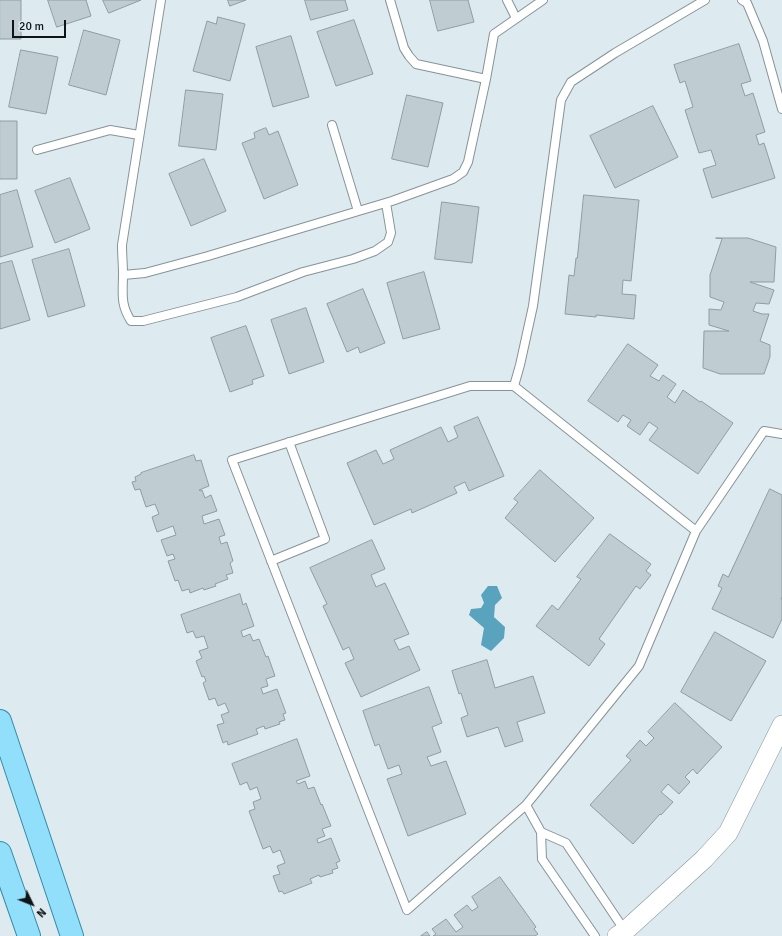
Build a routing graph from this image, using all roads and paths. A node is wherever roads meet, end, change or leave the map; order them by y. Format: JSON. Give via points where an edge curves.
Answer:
{"nodes":[{"id":1,"x":161,"y":0,"type":"edge"},
{"id":2,"x":390,"y":0,"type":"edge"},
{"id":3,"x":507,"y":0,"type":"edge"},
{"id":4,"x":543,"y":0,"type":"edge"},
{"id":5,"x":705,"y":0,"type":"edge"},
{"id":6,"x":742,"y":0,"type":"edge"},
{"id":7,"x":516,"y":18,"type":"junction"},
{"id":8,"x":486,"y":79,"type":"junction"},
{"id":9,"x":782,"y":109,"type":"edge"},
{"id":10,"x":332,"y":125,"type":"dead end"},
{"id":11,"x":139,"y":135,"type":"junction"},
{"id":12,"x":37,"y":150,"type":"dead end"},
{"id":13,"x":386,"y":203,"type":"junction"},
{"id":14,"x":358,"y":211,"type":"junction"},
{"id":15,"x":123,"y":275,"type":"junction"},
{"id":16,"x":514,"y":386,"type":"junction"},
{"id":17,"x":782,"y":434,"type":"edge"},
{"id":18,"x":289,"y":442,"type":"junction"},
{"id":19,"x":696,"y":531,"type":"junction"},
{"id":20,"x":271,"y":561,"type":"junction"},
{"id":21,"x":0,"y":721,"type":"edge"},
{"id":22,"x":782,"y":725,"type":"edge"},
{"id":23,"x":526,"y":805,"type":"junction"},
{"id":24,"x":541,"y":832,"type":"junction"},
{"id":25,"x":0,"y":852,"type":"edge"},
{"id":26,"x":621,"y":933,"type":"edge"},
{"id":27,"x":29,"y":936,"type":"edge"},
{"id":28,"x":72,"y":936,"type":"edge"},
{"id":29,"x":596,"y":936,"type":"edge"}],
"edges":[{"from":1,"to":11,"type":"lane"},
{"from":2,"to":8,"type":"lane","via":[[404,48],[416,64]]},
{"from":3,"to":7,"type":"lane"},
{"from":4,"to":7,"type":"lane"},
{"from":5,"to":16,"type":"lane","via":[[571,82],[561,100],[533,306]]},
{"from":6,"to":9,"type":"lane","via":[[747,3],[763,41]]},
{"from":7,"to":8,"type":"lane","via":[[494,34]]},
{"from":8,"to":13,"type":"lane","via":[[468,162],[463,172],[453,179]]},
{"from":10,"to":14,"type":"lane"},
{"from":11,"to":12,"type":"lane","via":[[110,130]]},
{"from":11,"to":15,"type":"lane","via":[[122,245]]},
{"from":13,"to":14,"type":"lane"},
{"from":13,"to":15,"type":"lane","via":[[391,232],[388,242],[375,251],[302,272],[237,297],[143,321],[131,321],[122,296]]},
{"from":14,"to":15,"type":"lane","via":[[208,256],[145,273]]},
{"from":16,"to":18,"type":"lane","via":[[470,386]]},
{"from":16,"to":19,"type":"lane"},
{"from":17,"to":19,"type":"lane","via":[[764,431]]},
{"from":18,"to":20,"type":"lane","via":[[325,539]]},
{"from":18,"to":20,"type":"lane","via":[[232,460]]},
{"from":19,"to":23,"type":"lane","via":[[638,666]]},
{"from":20,"to":23,"type":"lane","via":[[407,910]]},
{"from":21,"to":28,"type":"main road"},
{"from":22,"to":26,"type":"street","via":[[728,833],[704,859]]},
{"from":23,"to":24,"type":"lane"},
{"from":24,"to":26,"type":"lane","via":[[566,843]]},
{"from":24,"to":29,"type":"lane","via":[[542,859]]},
{"from":25,"to":27,"type":"main road"}]}
